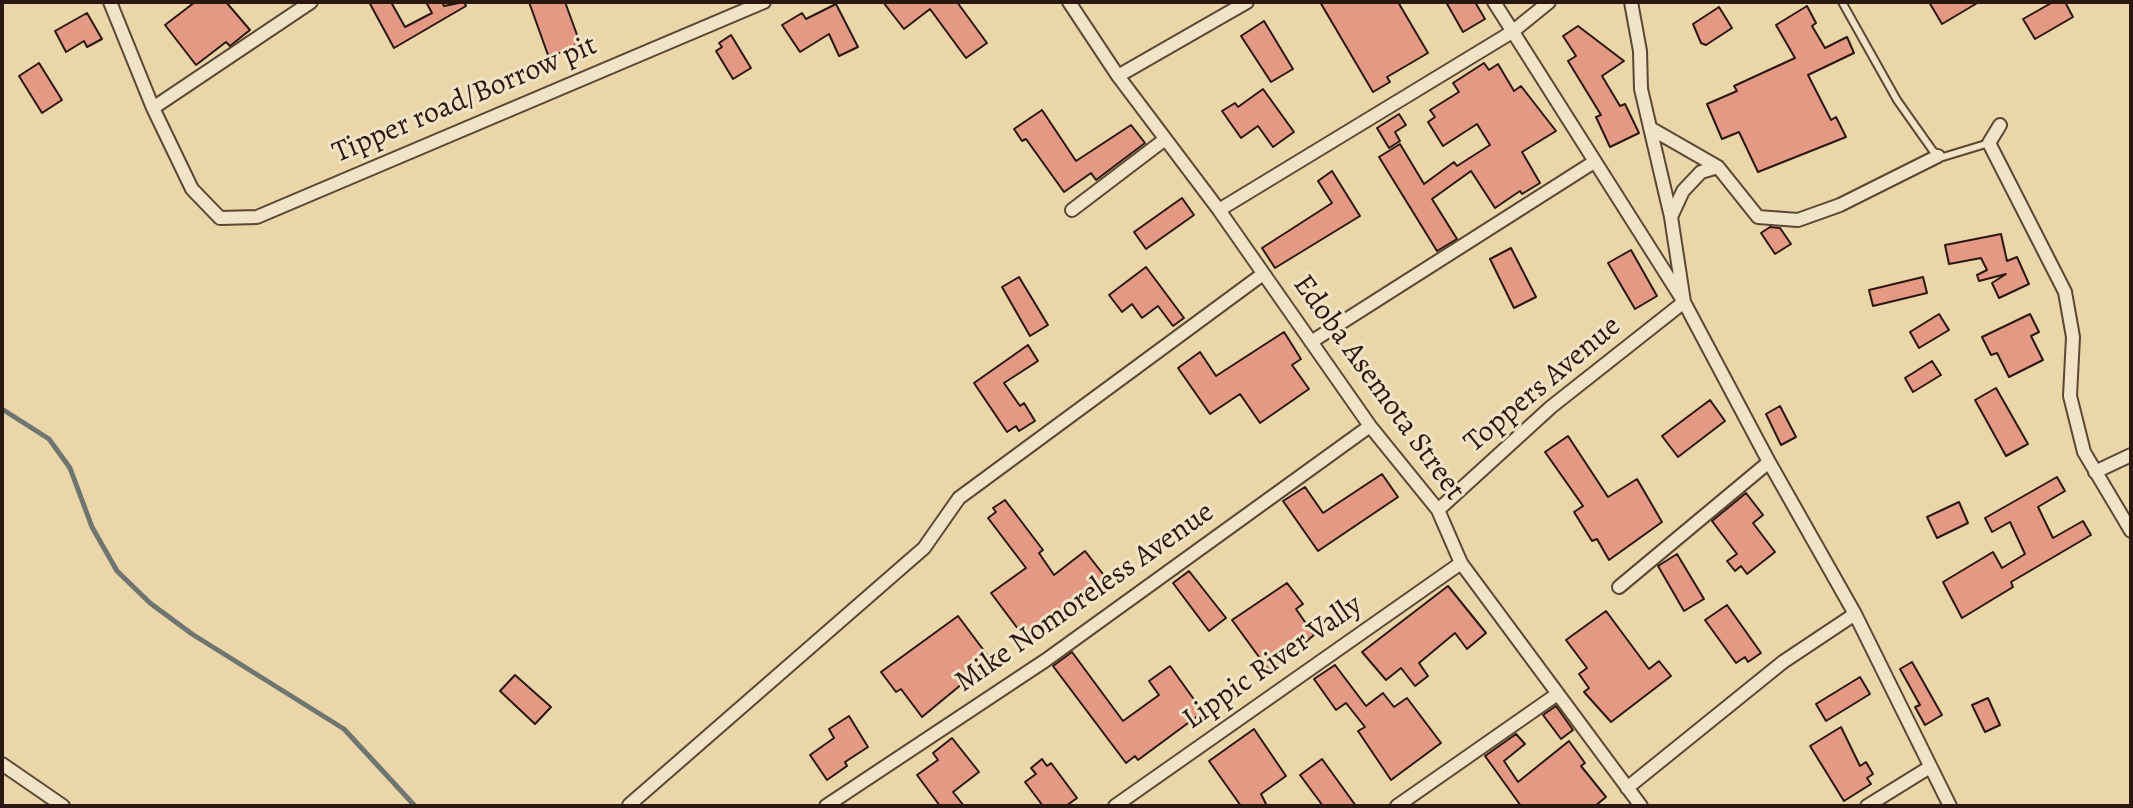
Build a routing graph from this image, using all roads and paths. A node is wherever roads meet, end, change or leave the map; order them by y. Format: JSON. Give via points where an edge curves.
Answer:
{"nodes":[{"id":1,"x":110,"y":2,"type":"edge"},
{"id":2,"x":311,"y":2,"type":"edge"},
{"id":3,"x":764,"y":2,"type":"edge"},
{"id":4,"x":1069,"y":2,"type":"edge"},
{"id":5,"x":1247,"y":2,"type":"edge"},
{"id":6,"x":1494,"y":2,"type":"edge"},
{"id":7,"x":1549,"y":2,"type":"edge"},
{"id":8,"x":1631,"y":2,"type":"edge"},
{"id":9,"x":1842,"y":2,"type":"edge"},
{"id":10,"x":1512,"y":32,"type":"junction"},
{"id":11,"x":1118,"y":76,"type":"junction"},
{"id":12,"x":153,"y":108,"type":"junction"},
{"id":13,"x":2000,"y":125,"type":"dead end"},
{"id":14,"x":1650,"y":128,"type":"junction"},
{"id":15,"x":1164,"y":140,"type":"junction"},
{"id":16,"x":1989,"y":143,"type":"junction"},
{"id":17,"x":1938,"y":156,"type":"junction"},
{"id":18,"x":1594,"y":162,"type":"junction"},
{"id":19,"x":1718,"y":167,"type":"junction"},
{"id":20,"x":1072,"y":210,"type":"dead end"},
{"id":21,"x":1219,"y":210,"type":"junction"},
{"id":22,"x":1671,"y":217,"type":"junction"},
{"id":23,"x":1263,"y":274,"type":"junction"},
{"id":24,"x":1684,"y":302,"type":"junction"},
{"id":25,"x":1311,"y":342,"type":"junction"},
{"id":26,"x":1370,"y":426,"type":"junction"},
{"id":27,"x":2131,"y":455,"type":"edge"},
{"id":28,"x":1769,"y":462,"type":"junction"},
{"id":29,"x":2095,"y":472,"type":"junction"},
{"id":30,"x":1438,"y":510,"type":"junction"},
{"id":31,"x":2131,"y":531,"type":"edge"},
{"id":32,"x":1461,"y":563,"type":"junction"},
{"id":33,"x":1619,"y":587,"type":"dead end"},
{"id":34,"x":1855,"y":614,"type":"junction"},
{"id":35,"x":1556,"y":695,"type":"junction"},
{"id":36,"x":2,"y":764,"type":"edge"},
{"id":37,"x":1930,"y":767,"type":"junction"},
{"id":38,"x":1627,"y":788,"type":"junction"},
{"id":39,"x":60,"y":805,"type":"edge"},
{"id":40,"x":629,"y":805,"type":"edge"},
{"id":41,"x":826,"y":806,"type":"edge"},
{"id":42,"x":1115,"y":806,"type":"edge"},
{"id":43,"x":1397,"y":806,"type":"edge"},
{"id":44,"x":1641,"y":806,"type":"edge"},
{"id":45,"x":1867,"y":806,"type":"edge"},
{"id":46,"x":1950,"y":806,"type":"edge"}],
"edges":[{"from":1,"to":12,"type":"street","name":"Tipper road/Borrow pit"},
{"from":2,"to":12,"type":"street"},
{"from":3,"to":12,"type":"street","name":"Tipper road/Borrow pit","via":[[257,217],[220,218],[192,189]]},
{"from":4,"to":11,"type":"street","name":"Edoba Asemota Street"},
{"from":5,"to":11,"type":"street"},
{"from":6,"to":10,"type":"street"},
{"from":7,"to":10,"type":"street"},
{"from":8,"to":14,"type":"street"},
{"from":9,"to":17,"type":"lane","via":[[1897,100]]},
{"from":10,"to":18,"type":"street"},
{"from":10,"to":21,"type":"street"},
{"from":11,"to":15,"type":"street","name":"Edoba Asemota Street"},
{"from":13,"to":16,"type":"street"},
{"from":14,"to":19,"type":"street"},
{"from":14,"to":22,"type":"street"},
{"from":15,"to":20,"type":"street"},
{"from":15,"to":21,"type":"street","name":"Edoba Asemota Street"},
{"from":16,"to":17,"type":"lane"},
{"from":16,"to":29,"type":"street","via":[[2065,292],[2073,337],[2070,396],[2084,452]]},
{"from":17,"to":19,"type":"street","via":[[1798,220],[1758,217]]},
{"from":18,"to":24,"type":"street"},
{"from":18,"to":25,"type":"street"},
{"from":19,"to":22,"type":"street","via":[[1701,172],[1683,191]]},
{"from":21,"to":23,"type":"street","name":"Edoba Asemota Street"},
{"from":22,"to":24,"type":"street"},
{"from":23,"to":25,"type":"street","name":"Edoba Asemota Street"},
{"from":23,"to":40,"type":"street","via":[[959,498],[924,548]]},
{"from":24,"to":28,"type":"street"},
{"from":24,"to":30,"type":"street","name":"Toppers Avenue","via":[[1551,407]]},
{"from":25,"to":26,"type":"street","name":"Edoba Asemota Street"},
{"from":26,"to":30,"type":"street","name":"Edoba Asemota Street"},
{"from":26,"to":41,"type":"street","name":"Mike Nomoreless Avenue","via":[[1046,660]]},
{"from":27,"to":29,"type":"street"},
{"from":28,"to":33,"type":"street"},
{"from":28,"to":34,"type":"street"},
{"from":29,"to":31,"type":"street"},
{"from":30,"to":32,"type":"street","name":"Edoba Asemota Street"},
{"from":32,"to":35,"type":"street","name":"Edoba Asemota Street"},
{"from":32,"to":42,"type":"street","name":"Lippic River Vally"},
{"from":34,"to":37,"type":"street"},
{"from":34,"to":38,"type":"street","via":[[1783,662]]},
{"from":35,"to":38,"type":"street","name":"Edoba Asemota Street"},
{"from":35,"to":43,"type":"street"},
{"from":36,"to":39,"type":"street"},
{"from":37,"to":45,"type":"street"},
{"from":37,"to":46,"type":"street"},
{"from":38,"to":44,"type":"street","name":"Edoba Asemota Street"}]}
